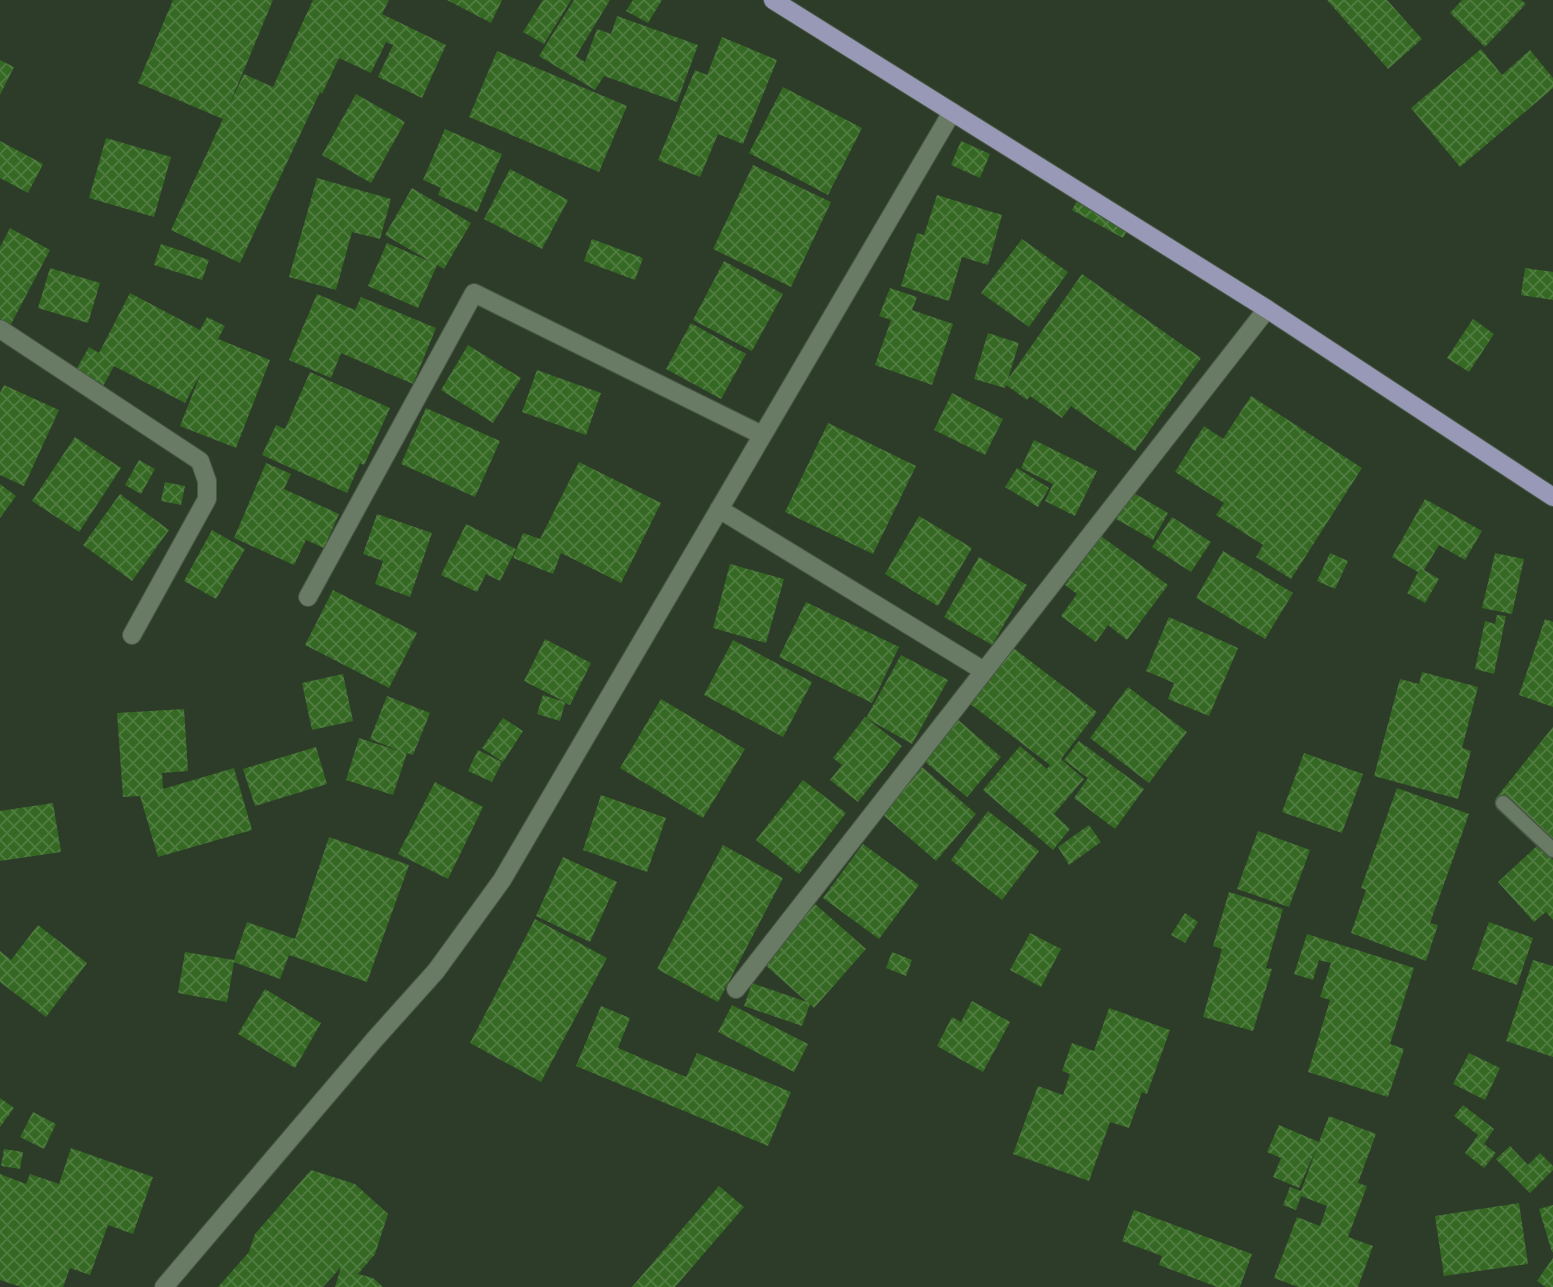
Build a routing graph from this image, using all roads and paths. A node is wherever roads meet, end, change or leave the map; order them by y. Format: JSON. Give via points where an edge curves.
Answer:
{"nodes":[{"id":1,"x":773,"y":0,"type":"edge"},
{"id":2,"x":952,"y":112,"type":"junction"},
{"id":3,"x":1267,"y":309,"type":"junction"},
{"id":4,"x":0,"y":329,"type":"edge"},
{"id":5,"x":762,"y":435,"type":"junction"},
{"id":6,"x":1553,"y":497,"type":"edge"},
{"id":7,"x":719,"y":509,"type":"junction"},
{"id":8,"x":308,"y":597,"type":"dead end"},
{"id":9,"x":132,"y":635,"type":"dead end"},
{"id":10,"x":984,"y":671,"type":"junction"},
{"id":11,"x":1503,"y":803,"type":"dead end"},
{"id":12,"x":1553,"y":850,"type":"edge"},
{"id":13,"x":736,"y":989,"type":"dead end"},
{"id":14,"x":164,"y":1287,"type":"edge"}],
"edges":[{"from":1,"to":2,"type":"main road"},
{"from":2,"to":3,"type":"main road"},
{"from":2,"to":5,"type":"street"},
{"from":3,"to":6,"type":"main road"},
{"from":3,"to":10,"type":"street"},
{"from":4,"to":9,"type":"street","via":[[200,461],[207,499]]},
{"from":5,"to":7,"type":"street"},
{"from":5,"to":8,"type":"street","via":[[474,293]]},
{"from":7,"to":10,"type":"street"},
{"from":7,"to":14,"type":"street","via":[[494,892],[436,971]]},
{"from":10,"to":13,"type":"street"},
{"from":11,"to":12,"type":"lane"}]}
